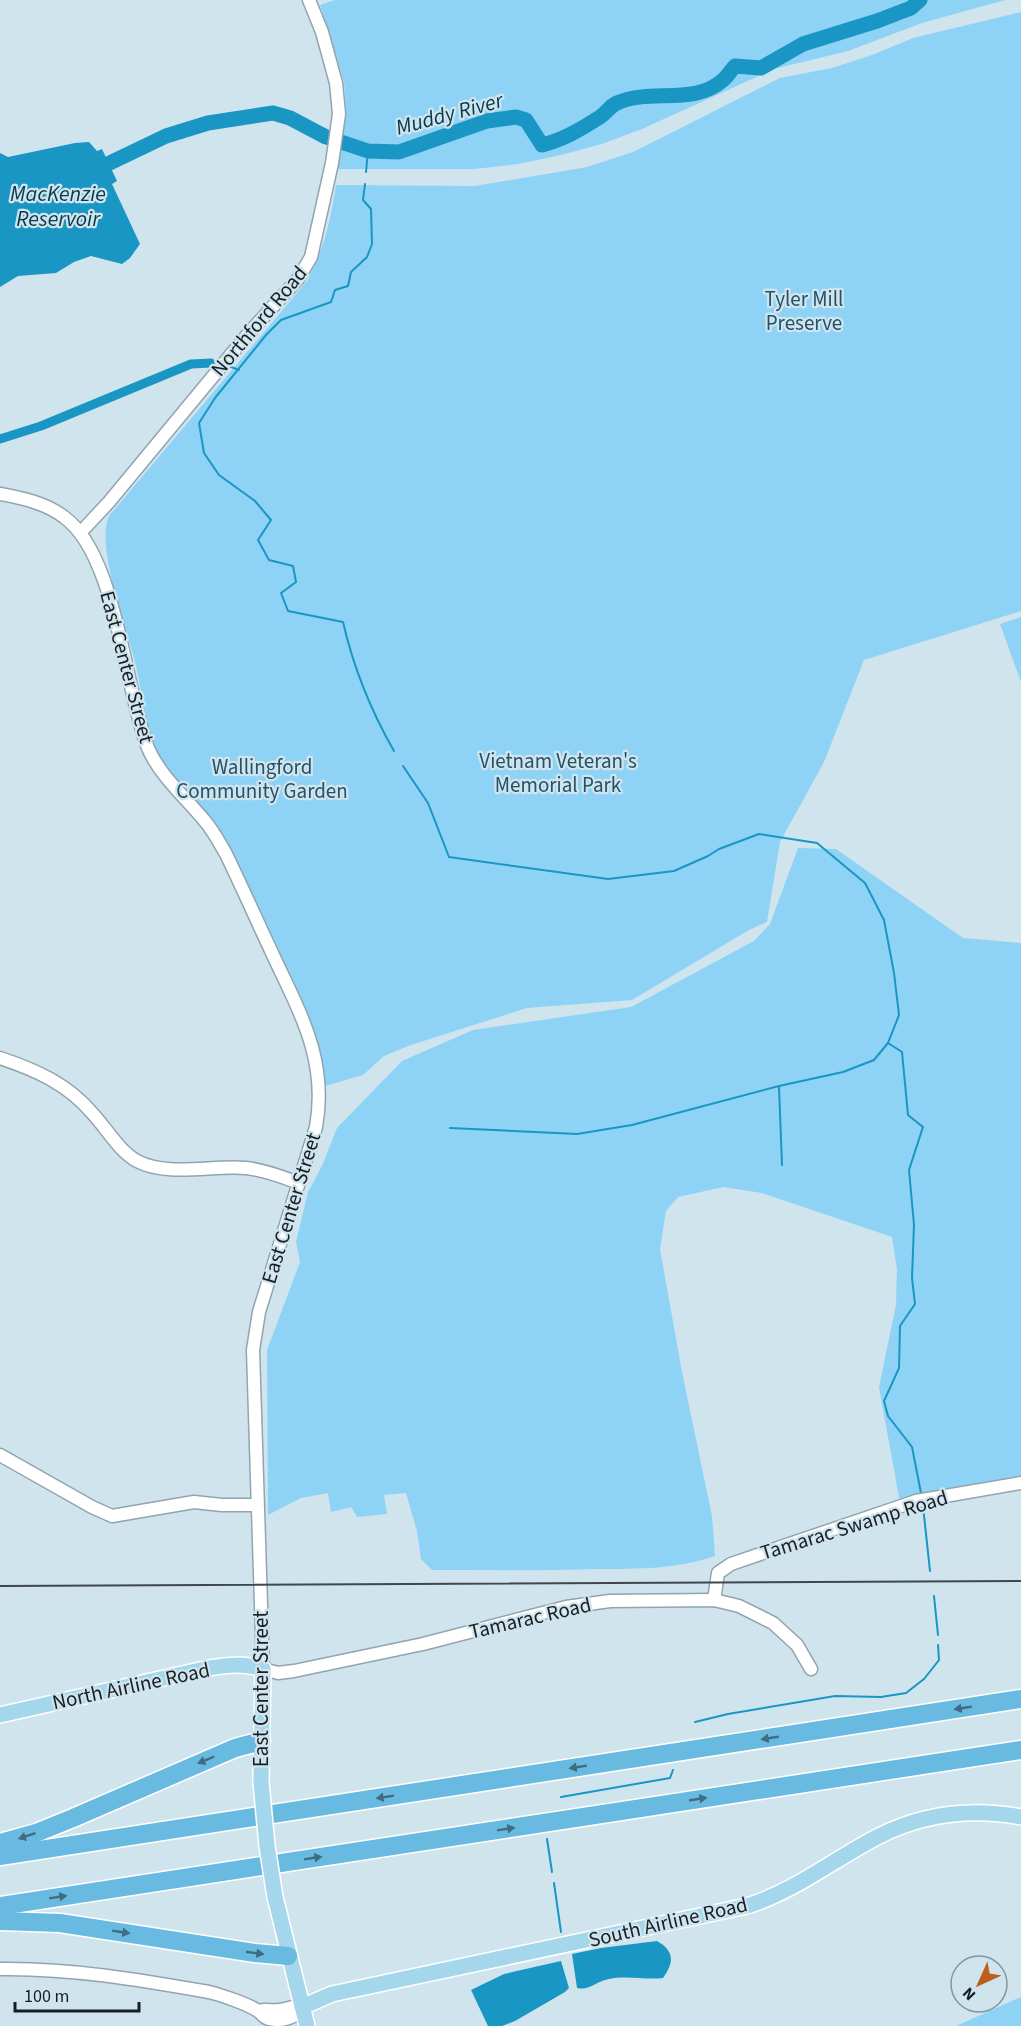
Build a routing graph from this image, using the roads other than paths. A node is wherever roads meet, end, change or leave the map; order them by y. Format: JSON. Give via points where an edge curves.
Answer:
{"nodes":[{"id":1,"x":309,"y":0,"type":"edge"},
{"id":2,"x":0,"y":494,"type":"edge"},
{"id":3,"x":81,"y":532,"type":"junction"},
{"id":4,"x":0,"y":1058,"type":"edge"},
{"id":5,"x":299,"y":1183,"type":"junction"},
{"id":6,"x":0,"y":1455,"type":"edge"},
{"id":7,"x":1021,"y":1483,"type":"edge"},
{"id":8,"x":257,"y":1505,"type":"junction"},
{"id":9,"x":714,"y":1600,"type":"junction"},
{"id":10,"x":811,"y":1668,"type":"dead end"},
{"id":11,"x":262,"y":1670,"type":"junction"},
{"id":12,"x":1021,"y":1699,"type":"edge"},
{"id":13,"x":0,"y":1715,"type":"edge"},
{"id":14,"x":261,"y":1741,"type":"junction"},
{"id":15,"x":1021,"y":1750,"type":"edge"},
{"id":16,"x":1021,"y":1817,"type":"edge"},
{"id":17,"x":0,"y":1843,"type":"edge"},
{"id":18,"x":0,"y":1856,"type":"edge"},
{"id":19,"x":0,"y":1906,"type":"edge"},
{"id":20,"x":0,"y":1921,"type":"edge"},
{"id":21,"x":288,"y":1956,"type":"junction"},
{"id":22,"x":0,"y":1969,"type":"edge"},
{"id":23,"x":302,"y":2007,"type":"junction"},
{"id":24,"x":307,"y":2026,"type":"edge"}],
"edges":[{"from":1,"to":3,"type":"street","name":"Northford Road","via":[[322,32],[339,106],[336,140],[311,257],[298,279]]},
{"from":2,"to":3,"type":"street","name":"East Center Street","via":[[56,512]]},
{"from":3,"to":5,"type":"street","name":"East Center Street","via":[[104,582],[149,750],[215,834],[311,1040],[319,1074],[319,1112]]},
{"from":4,"to":5,"type":"street","via":[[53,1078],[73,1093],[136,1160],[157,1168],[262,1170]]},
{"from":5,"to":8,"type":"street","name":"East Center Street","via":[[255,1331],[252,1374]]},
{"from":6,"to":8,"type":"street","via":[[112,1516],[194,1502]]},
{"from":7,"to":9,"type":"street","name":"Tamarac Swamp Road","via":[[916,1501],[731,1564],[716,1576]]},
{"from":8,"to":11,"type":"street","name":"East Center Street"},
{"from":9,"to":10,"type":"street","name":"Tamarac Road","via":[[739,1606],[773,1623],[797,1645]]},
{"from":9,"to":11,"type":"street","name":"Tamarac Road","via":[[588,1603],[294,1671]]},
{"from":11,"to":13,"type":"main road","name":"North Airline Road","via":[[241,1664],[209,1668]]},
{"from":11,"to":14,"type":"main road","name":"East Center Street"},
{"from":12,"to":18,"type":"highway","one_way":true},
{"from":14,"to":17,"type":"highway","one_way":true,"via":[[235,1748],[49,1828]]},
{"from":14,"to":21,"type":"main road","name":"East Center Street","bridge":true,"via":[[267,1846]]},
{"from":19,"to":15,"type":"highway","one_way":true},
{"from":16,"to":23,"type":"main road","name":"South Airline Road","via":[[966,1813],[921,1820],[878,1837],[796,1886],[753,1904],[332,1994]]},
{"from":20,"to":21,"type":"highway","one_way":true,"via":[[60,1923]]},
{"from":21,"to":23,"type":"main road","name":"East Center Street"},
{"from":22,"to":23,"type":"street","via":[[85,1972],[202,1991],[227,1997],[258,2011],[264,2018],[276,2020],[294,2016]]},
{"from":23,"to":24,"type":"main road","name":"East Center Street"}]}
